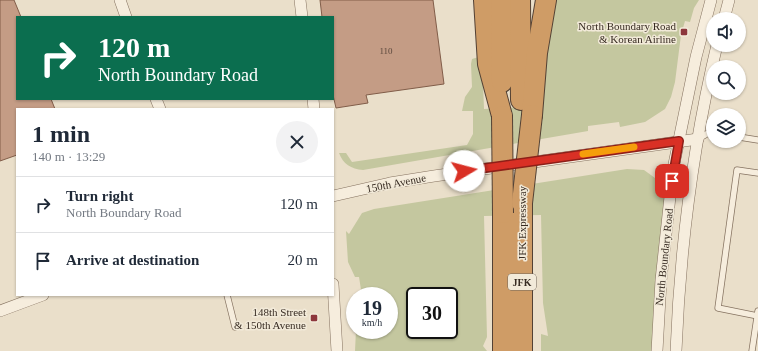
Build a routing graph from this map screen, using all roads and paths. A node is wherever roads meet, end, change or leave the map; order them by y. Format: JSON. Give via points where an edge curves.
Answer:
{"nodes":[{"id":1,"x":120,"y":0,"type":"edge"},
{"id":2,"x":300,"y":0,"type":"edge"},
{"id":3,"x":484,"y":0,"type":"edge"},
{"id":4,"x":501,"y":0,"type":"edge"},
{"id":5,"x":520,"y":0,"type":"edge"},
{"id":6,"x":546,"y":0,"type":"edge"},
{"id":7,"x":711,"y":0,"type":"edge"},
{"id":8,"x":729,"y":0,"type":"edge"},
{"id":9,"x":726,"y":12,"type":"edge"},
{"id":10,"x":126,"y":16,"type":"edge"},
{"id":11,"x":302,"y":16,"type":"edge"},
{"id":12,"x":716,"y":52,"type":"edge"},
{"id":13,"x":518,"y":115,"type":"junction"},
{"id":14,"x":706,"y":134,"type":"edge"},
{"id":15,"x":746,"y":138,"type":"edge"},
{"id":16,"x":698,"y":139,"type":"junction"},
{"id":17,"x":758,"y":140,"type":"edge"},
{"id":18,"x":679,"y":141,"type":"junction"},
{"id":19,"x":758,"y":173,"type":"edge"},
{"id":20,"x":334,"y":196,"type":"edge"},
{"id":21,"x":515,"y":209,"type":"junction"},
{"id":22,"x":40,"y":296,"type":"edge"},
{"id":23,"x":227,"y":296,"type":"edge"},
{"id":24,"x":334,"y":296,"type":"edge"},
{"id":25,"x":503,"y":300,"type":"junction"},
{"id":26,"x":0,"y":311,"type":"edge"},
{"id":27,"x":758,"y":314,"type":"edge"},
{"id":28,"x":235,"y":327,"type":"dead end"},
{"id":29,"x":337,"y":351,"type":"edge"},
{"id":30,"x":498,"y":351,"type":"edge"},
{"id":31,"x":503,"y":351,"type":"edge"},
{"id":32,"x":522,"y":351,"type":"edge"},
{"id":33,"x":657,"y":351,"type":"edge"},
{"id":34,"x":676,"y":351,"type":"edge"},
{"id":35,"x":752,"y":351,"type":"edge"}],
"edges":[{"from":1,"to":10,"type":"street"},
{"from":2,"to":11,"type":"street"},
{"from":3,"to":13,"type":"highway","via":[[488,64]]},
{"from":4,"to":13,"type":"highway","name":"JFK Expressway","number":"JFK"},
{"from":5,"to":13,"type":"highway","name":"JFK Expressway","number":"JFK"},
{"from":6,"to":13,"type":"highway","via":[[535,71]]},
{"from":7,"to":18,"type":"street","name":"North Boundary Road","via":[[696,57]]},
{"from":8,"to":9,"type":"street"},
{"from":12,"to":16,"type":"street","name":"North Boundary Road"},
{"from":13,"to":21,"type":"highway","bridge":true},
{"from":13,"to":21,"type":"highway","name":"JFK Expressway","number":"JFK","bridge":true},
{"from":14,"to":16,"type":"lane"},
{"from":15,"to":17,"type":"lane"},
{"from":16,"to":18,"type":"street","name":"150th Avenue"},
{"from":16,"to":34,"type":"street","name":"North Boundary Road","via":[[683,252]]},
{"from":18,"to":20,"type":"street","name":"150th Avenue","via":[[434,176]]},
{"from":18,"to":33,"type":"street","name":"North Boundary Road","via":[[673,169],[661,280]]},
{"from":19,"to":27,"type":"lane","via":[[737,170],[718,308]]},
{"from":21,"to":25,"type":"highway","name":"JFK Expressway","number":"JFK"},
{"from":21,"to":32,"type":"highway","name":"JFK Expressway","number":"JFK"},
{"from":22,"to":26,"type":"street"},
{"from":23,"to":28,"type":"lane"},
{"from":24,"to":29,"type":"street"},
{"from":25,"to":30,"type":"highway"},
{"from":25,"to":31,"type":"highway","name":"JFK Expressway","number":"JFK"},
{"from":27,"to":35,"type":"lane"}]}
